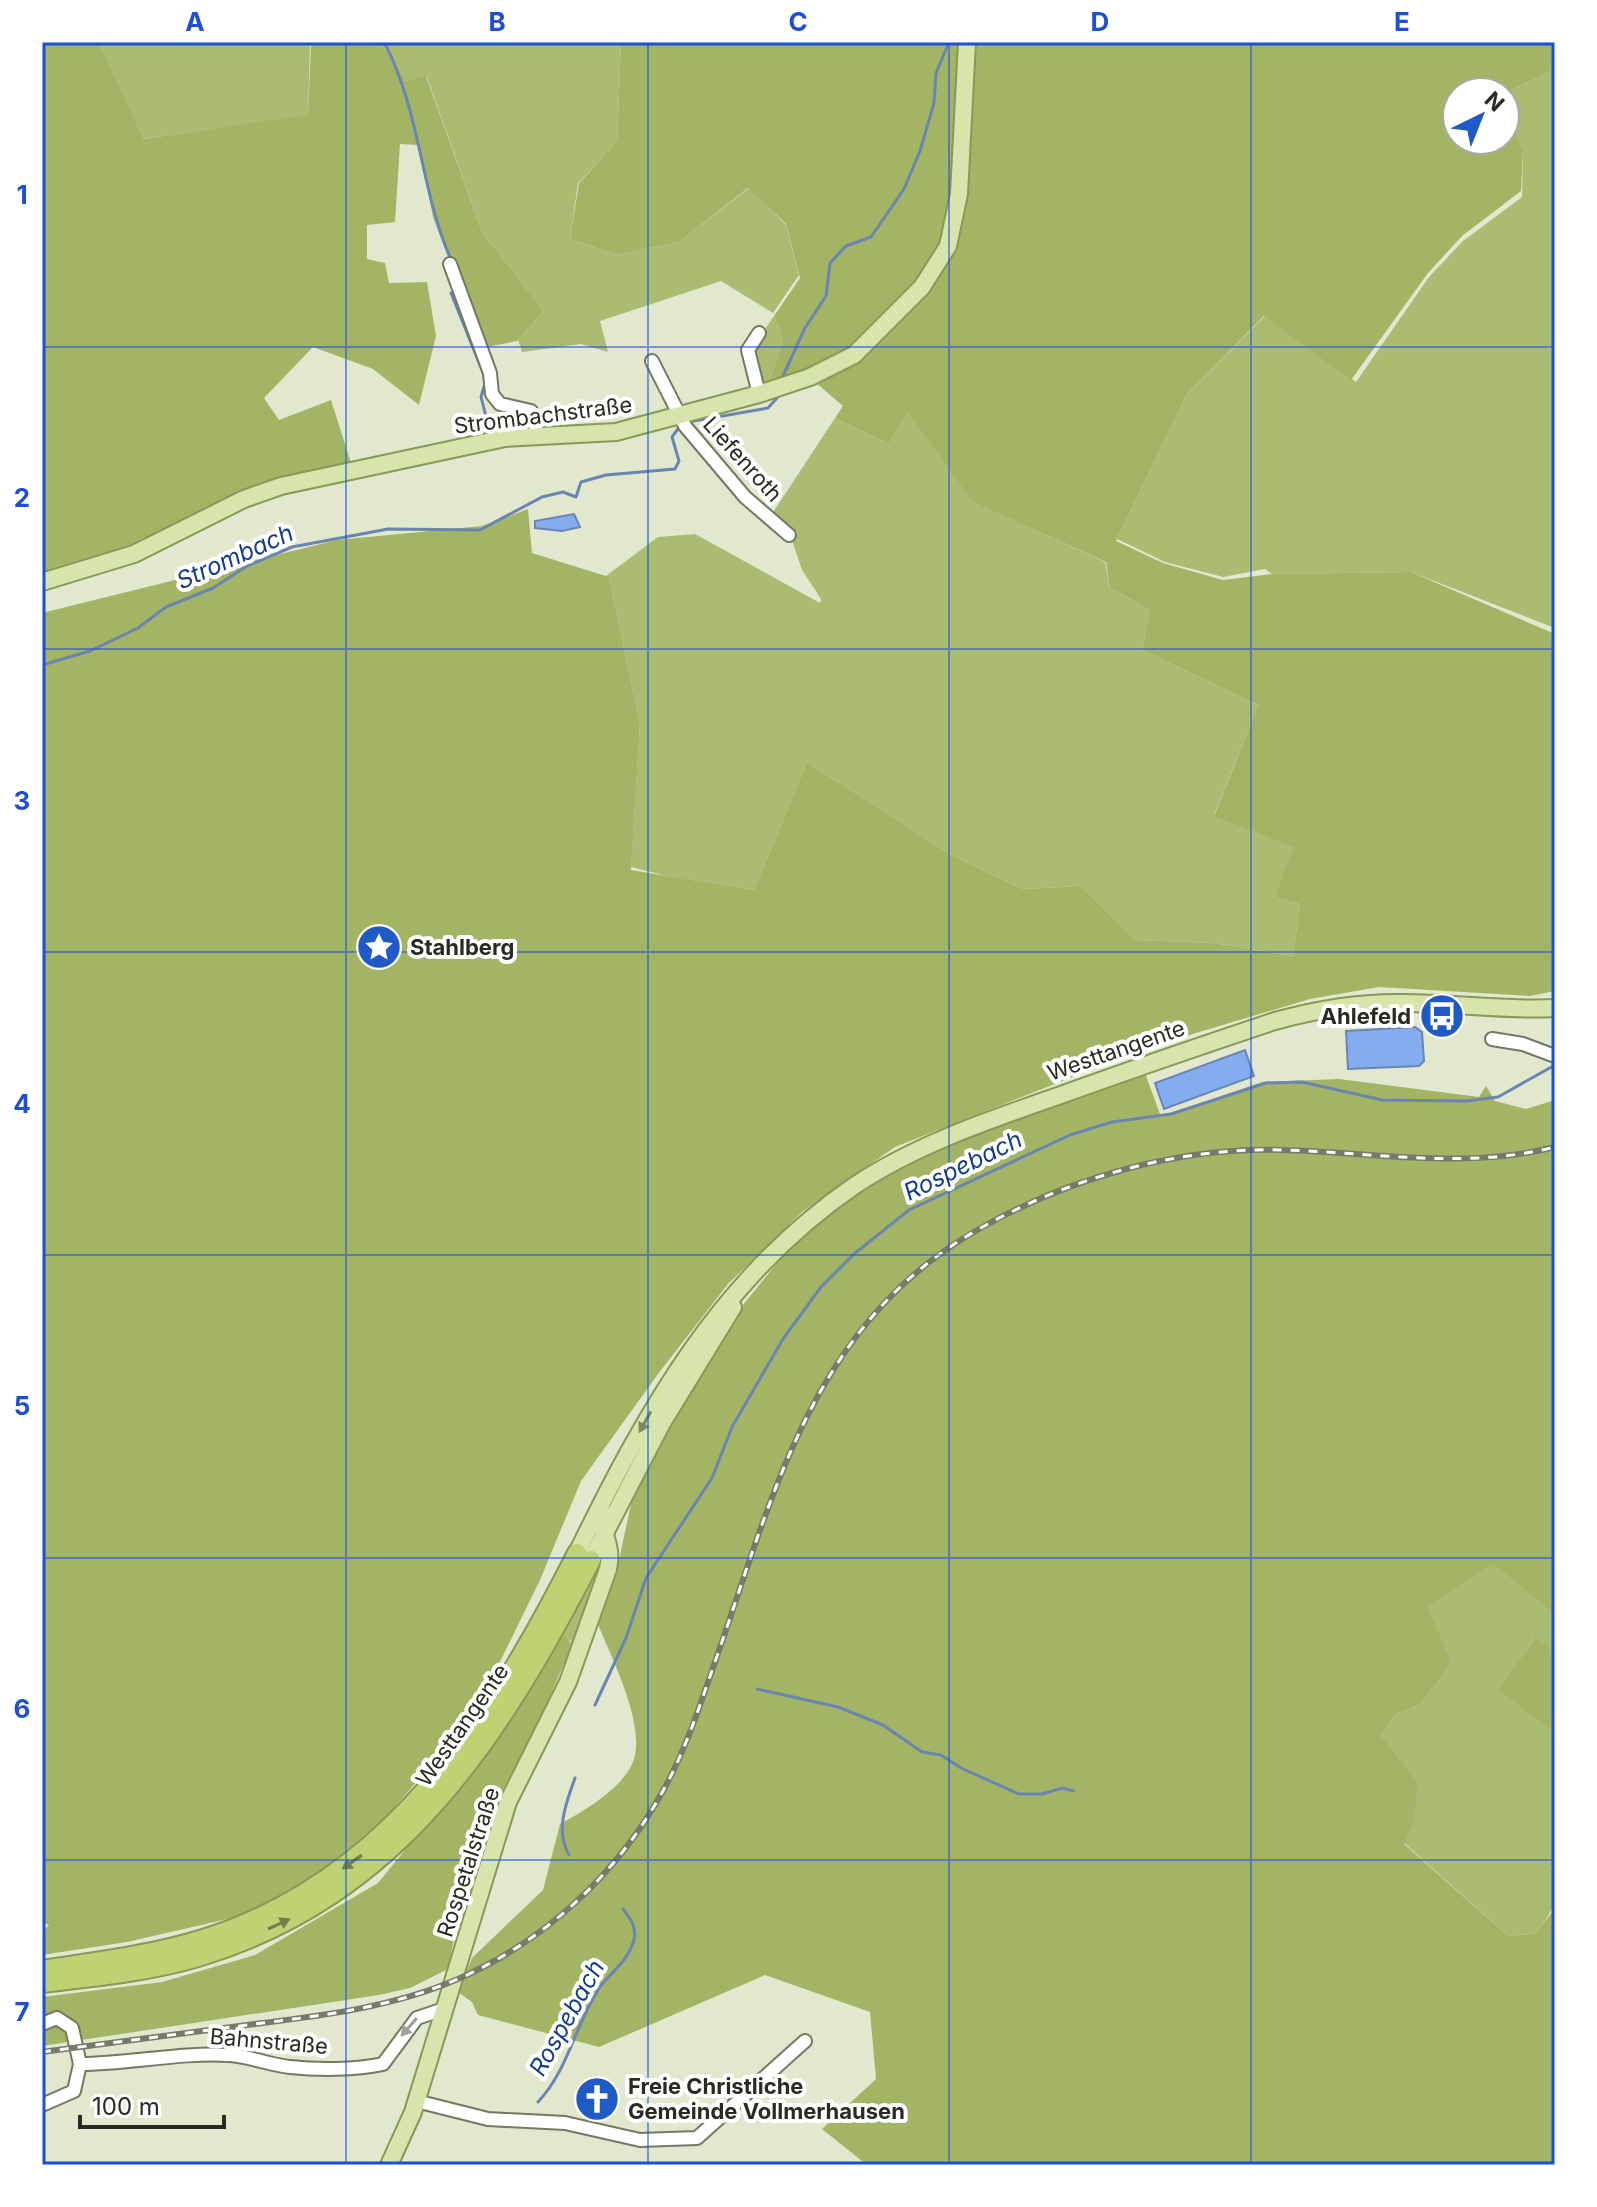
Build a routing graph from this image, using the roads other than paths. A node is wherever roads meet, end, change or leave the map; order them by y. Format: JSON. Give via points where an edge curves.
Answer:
{"nodes":[{"id":1,"x":967,"y":42,"type":"edge"},
{"id":2,"x":450,"y":264,"type":"dead end"},
{"id":3,"x":759,"y":333,"type":"dead end"},
{"id":4,"x":652,"y":361,"type":"dead end"},
{"id":5,"x":759,"y":394,"type":"junction"},
{"id":6,"x":682,"y":415,"type":"junction"},
{"id":7,"x":538,"y":436,"type":"junction"},
{"id":8,"x":789,"y":535,"type":"dead end"},
{"id":9,"x":42,"y":582,"type":"edge"},
{"id":10,"x":1555,"y":1008,"type":"edge"},
{"id":11,"x":1492,"y":1039,"type":"dead end"},
{"id":12,"x":1555,"y":1056,"type":"edge"},
{"id":13,"x":744,"y":1287,"type":"junction"},
{"id":14,"x":601,"y":1504,"type":"junction"},
{"id":15,"x":605,"y":1533,"type":"junction"},
{"id":16,"x":592,"y":1561,"type":"junction"},
{"id":17,"x":42,"y":1970,"type":"edge"},
{"id":18,"x":42,"y":1983,"type":"edge"},
{"id":19,"x":444,"y":2009,"type":"junction"},
{"id":20,"x":42,"y":2024,"type":"edge"},
{"id":21,"x":805,"y":2041,"type":"dead end"},
{"id":22,"x":80,"y":2064,"type":"junction"},
{"id":23,"x":416,"y":2101,"type":"junction"},
{"id":24,"x":42,"y":2105,"type":"edge"},
{"id":25,"x":389,"y":2165,"type":"edge"}],
"edges":[{"from":1,"to":5,"type":"main road","name":"Strombachstraße","via":[[959,194],[954,228],[937,267],[854,355]]},
{"from":2,"to":7,"type":"street","via":[[490,373],[492,394],[500,404],[531,411]]},
{"from":3,"to":5,"type":"street","via":[[748,350]]},
{"from":4,"to":6,"type":"street","name":"Liefenroth"},
{"from":5,"to":6,"type":"main road","name":"Strombachstraße"},
{"from":6,"to":7,"type":"main road","name":"Strombachstraße","via":[[616,432]]},
{"from":6,"to":8,"type":"street","name":"Liefenroth","via":[[685,426],[745,497]]},
{"from":7,"to":9,"type":"main road","name":"Strombachstraße","via":[[459,446],[281,486],[134,554]]},
{"from":10,"to":13,"type":"main road","name":"Westtangente","via":[[1350,1005],[1275,1021],[1147,1064],[996,1118],[854,1186]]},
{"from":11,"to":12,"type":"street"},
{"from":13,"to":14,"type":"main road","name":"Westtangente","one_way":true,"via":[[685,1355]]},
{"from":13,"to":15,"type":"main road","name":"Westtangente","via":[[662,1423]]},
{"from":14,"to":15,"type":"main road"},
{"from":14,"to":16,"type":"main road","name":"Westtangente"},
{"from":15,"to":16,"type":"main road","name":"Westtangente"},
{"from":16,"to":17,"type":"highway","name":"Westtangente","one_way":true,"via":[[457,1755],[364,1854],[282,1905],[205,1938],[156,1952]]},
{"from":18,"to":16,"type":"highway","name":"Westtangente","one_way":true,"via":[[197,1957],[296,1916],[372,1867],[416,1826],[475,1754]]},
{"from":16,"to":19,"type":"main road","name":"Rospetalstraße","via":[[568,1682],[508,1802]]},
{"from":19,"to":22,"type":"street","name":"Bahnstraße","one_way":true,"via":[[417,2018],[377,2066],[306,2068],[206,2054]]},
{"from":19,"to":23,"type":"main road","name":"Rospetalstraße"},
{"from":20,"to":22,"type":"street","via":[[57,2018],[67,2023]]},
{"from":21,"to":23,"type":"street","via":[[697,2138],[640,2140],[565,2123],[488,2119]]},
{"from":22,"to":24,"type":"street","via":[[74,2091]]},
{"from":23,"to":25,"type":"main road","name":"Rospetalstraße"}]}
